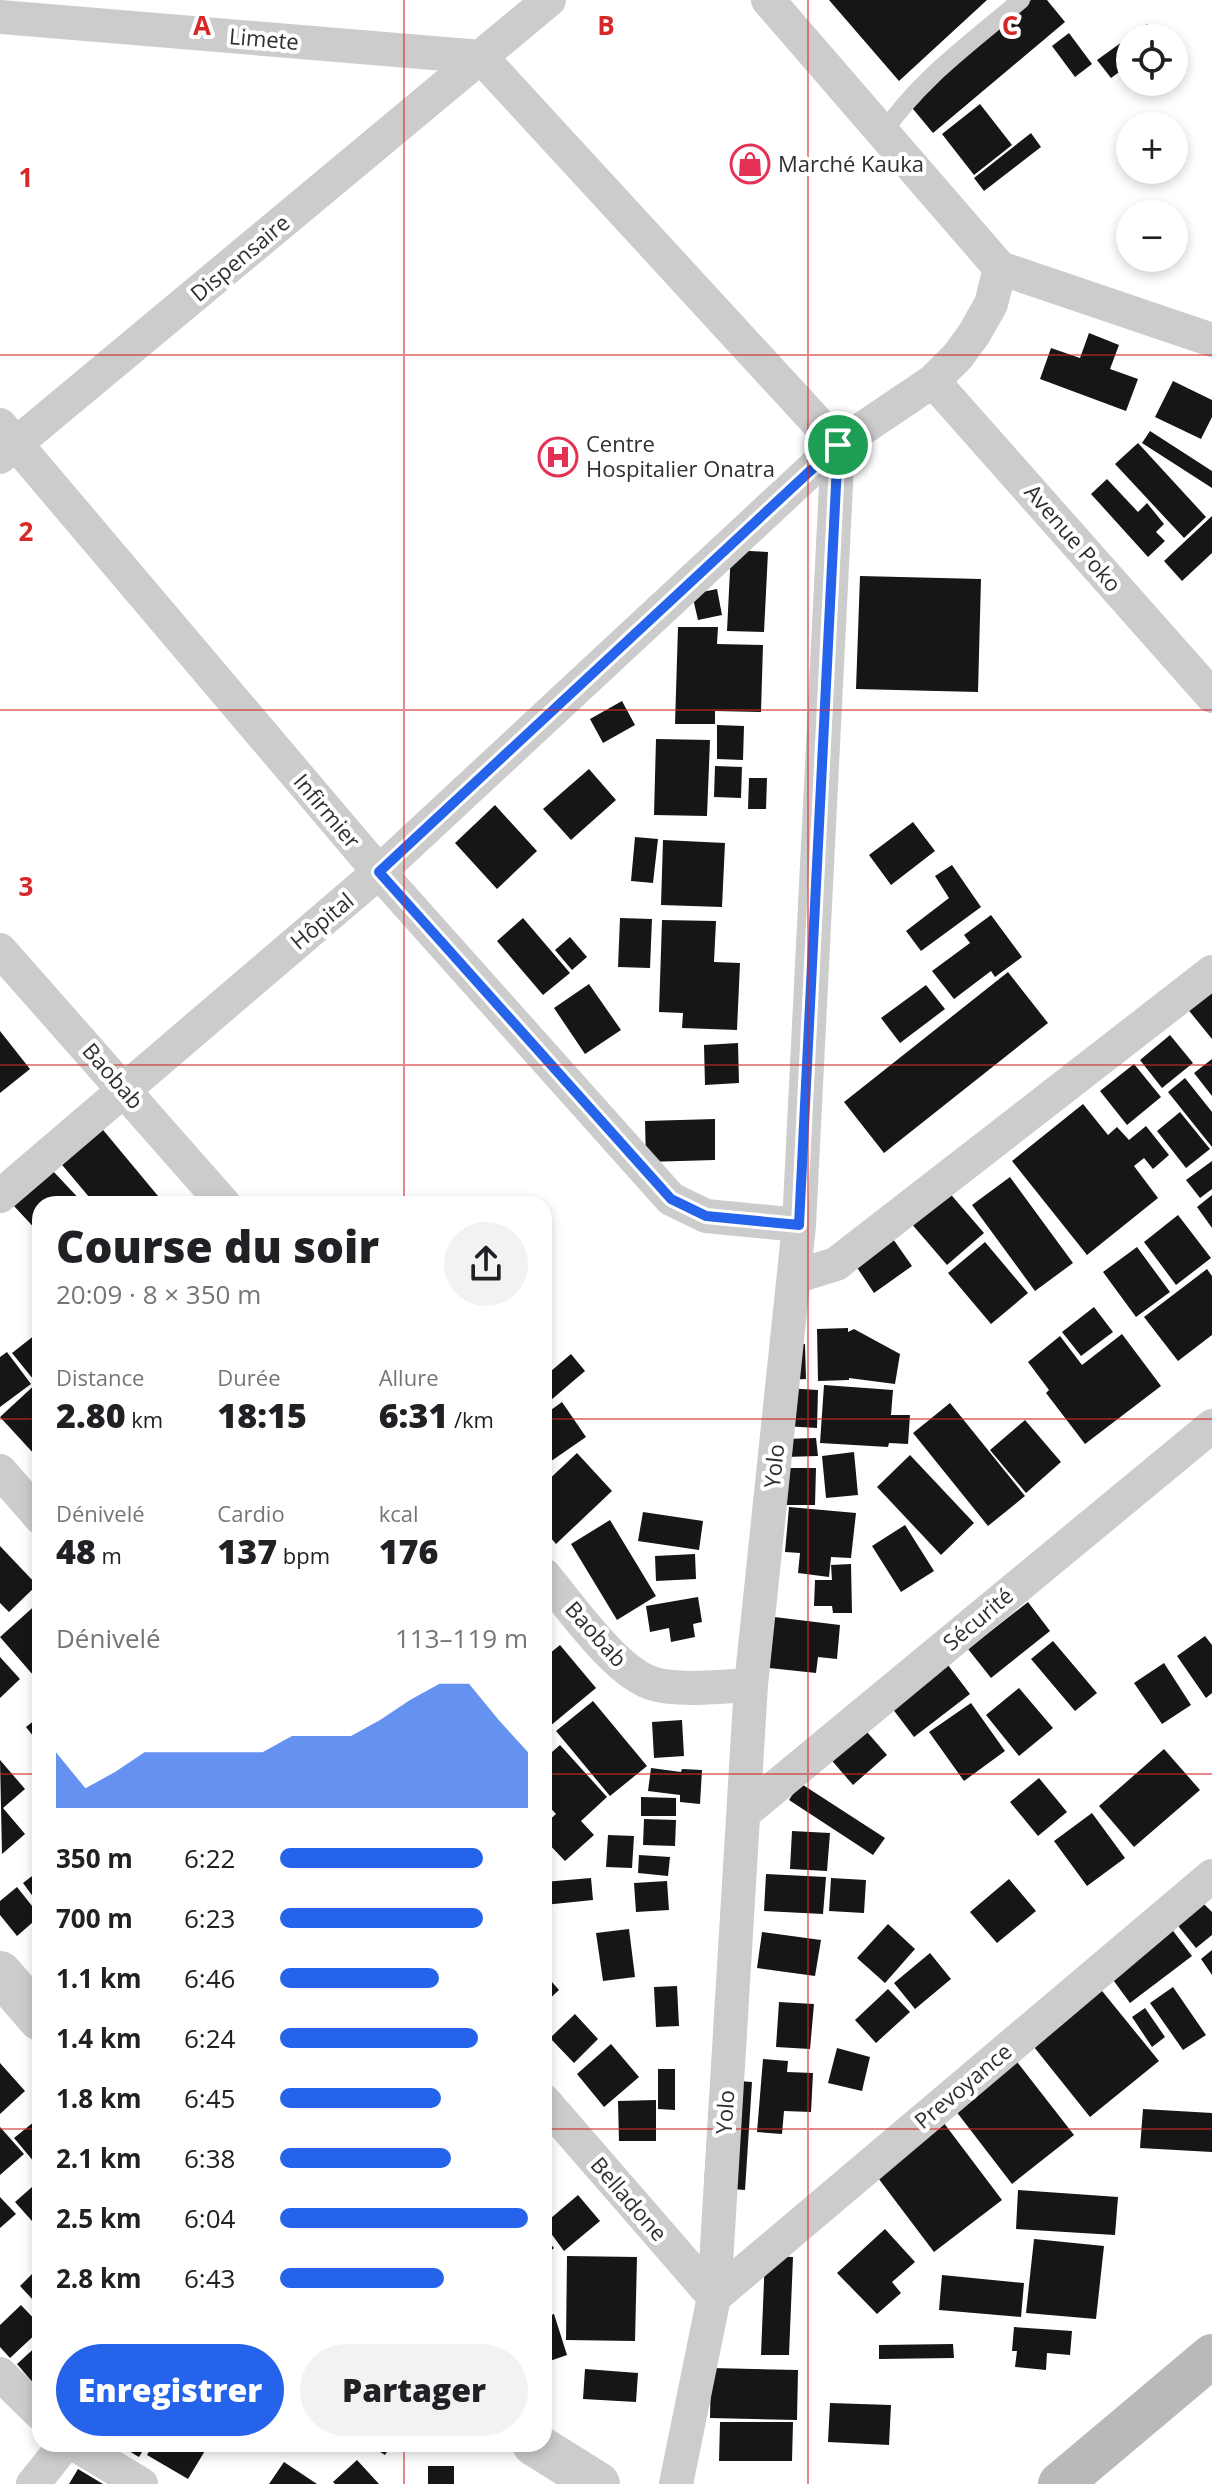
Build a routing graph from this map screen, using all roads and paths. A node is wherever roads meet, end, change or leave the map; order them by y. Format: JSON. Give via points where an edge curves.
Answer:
{"nodes":[{"id":1,"x":549,"y":0,"type":"edge"},
{"id":2,"x":768,"y":0,"type":"edge"},
{"id":3,"x":1021,"y":0,"type":"edge"},
{"id":4,"x":0,"y":17,"type":"edge"},
{"id":5,"x":481,"y":57,"type":"junction"},
{"id":6,"x":883,"y":133,"type":"junction"},
{"id":7,"x":1000,"y":268,"type":"junction"},
{"id":8,"x":1212,"y":340,"type":"edge"},
{"id":9,"x":933,"y":381,"type":"junction"},
{"id":10,"x":5,"y":442,"type":"edge"},
{"id":11,"x":838,"y":445,"type":"junction"},
{"id":12,"x":1212,"y":696,"type":"edge"},
{"id":13,"x":379,"y":872,"type":"junction"},
{"id":14,"x":0,"y":950,"type":"edge"},
{"id":15,"x":1212,"y":972,"type":"edge"},
{"id":16,"x":124,"y":1088,"type":"junction"},
{"id":17,"x":0,"y":1196,"type":"edge"},
{"id":18,"x":217,"y":1196,"type":"edge"},
{"id":19,"x":799,"y":1225,"type":"junction"},
{"id":20,"x":794,"y":1277,"type":"junction"},
{"id":21,"x":1212,"y":1426,"type":"edge"},
{"id":22,"x":0,"y":1471,"type":"edge"},
{"id":23,"x":32,"y":1508,"type":"edge"},
{"id":24,"x":552,"y":1584,"type":"edge"},
{"id":25,"x":751,"y":1685,"type":"junction"},
{"id":26,"x":745,"y":1812,"type":"junction"},
{"id":27,"x":1212,"y":1876,"type":"edge"},
{"id":28,"x":0,"y":1973,"type":"edge"},
{"id":29,"x":32,"y":2010,"type":"edge"},
{"id":30,"x":552,"y":2110,"type":"edge"},
{"id":31,"x":714,"y":2297,"type":"junction"},
{"id":32,"x":1212,"y":2356,"type":"edge"},
{"id":33,"x":0,"y":2374,"type":"edge"},
{"id":34,"x":32,"y":2405,"type":"edge"},
{"id":35,"x":59,"y":2452,"type":"edge"},
{"id":36,"x":87,"y":2452,"type":"edge"},
{"id":37,"x":547,"y":2452,"type":"edge"},
{"id":38,"x":33,"y":2484,"type":"edge"},
{"id":39,"x":141,"y":2484,"type":"edge"},
{"id":40,"x":598,"y":2484,"type":"edge"},
{"id":41,"x":676,"y":2484,"type":"edge"},
{"id":42,"x":1060,"y":2484,"type":"edge"}],
"edges":[{"from":1,"to":5,"type":"street","name":"Dispensaire"},
{"from":2,"to":6,"type":"street"},
{"from":3,"to":6,"type":"lane","via":[[923,82]]},
{"from":4,"to":5,"type":"street","name":"Limete"},
{"from":5,"to":10,"type":"street","name":"Dispensaire"},
{"from":5,"to":11,"type":"street"},
{"from":6,"to":7,"type":"street"},
{"from":7,"to":8,"type":"street"},
{"from":7,"to":9,"type":"street","name":"Hôpital","via":[[991,304],[974,334]]},
{"from":9,"to":11,"type":"street","name":"Hôpital"},
{"from":9,"to":12,"type":"street","name":"Avenue Poko"},
{"from":10,"to":13,"type":"street","name":"Infirmier"},
{"from":11,"to":13,"type":"street","name":"Hôpital"},
{"from":11,"to":19,"type":"street","name":"Yolo"},
{"from":13,"to":16,"type":"street","name":"Hôpital"},
{"from":13,"to":19,"type":"street","name":"Infirmier","via":[[671,1199],[706,1216]]},
{"from":14,"to":16,"type":"street","name":"Baobab"},
{"from":15,"to":20,"type":"street","via":[[836,1264]]},
{"from":16,"to":17,"type":"street","name":"Hôpital"},
{"from":16,"to":18,"type":"street","name":"Baobab"},
{"from":19,"to":20,"type":"street","name":"Yolo"},
{"from":20,"to":25,"type":"street","name":"Yolo"},
{"from":21,"to":26,"type":"street","name":"Sécurité"},
{"from":22,"to":23,"type":"street"},
{"from":24,"to":25,"type":"street","name":"Baobab","via":[[621,1665],[648,1682],[680,1687]]},
{"from":25,"to":26,"type":"street","name":"Yolo"},
{"from":26,"to":31,"type":"street","name":"Yolo"},
{"from":27,"to":31,"type":"street","name":"Prevoyance"},
{"from":28,"to":29,"type":"street"},
{"from":30,"to":31,"type":"street","name":"Belladone"},
{"from":31,"to":41,"type":"street","name":"Yolo"},
{"from":32,"to":42,"type":"main road"},
{"from":33,"to":34,"type":"street"},
{"from":35,"to":38,"type":"street"},
{"from":36,"to":39,"type":"street"},
{"from":37,"to":40,"type":"street"}]}
